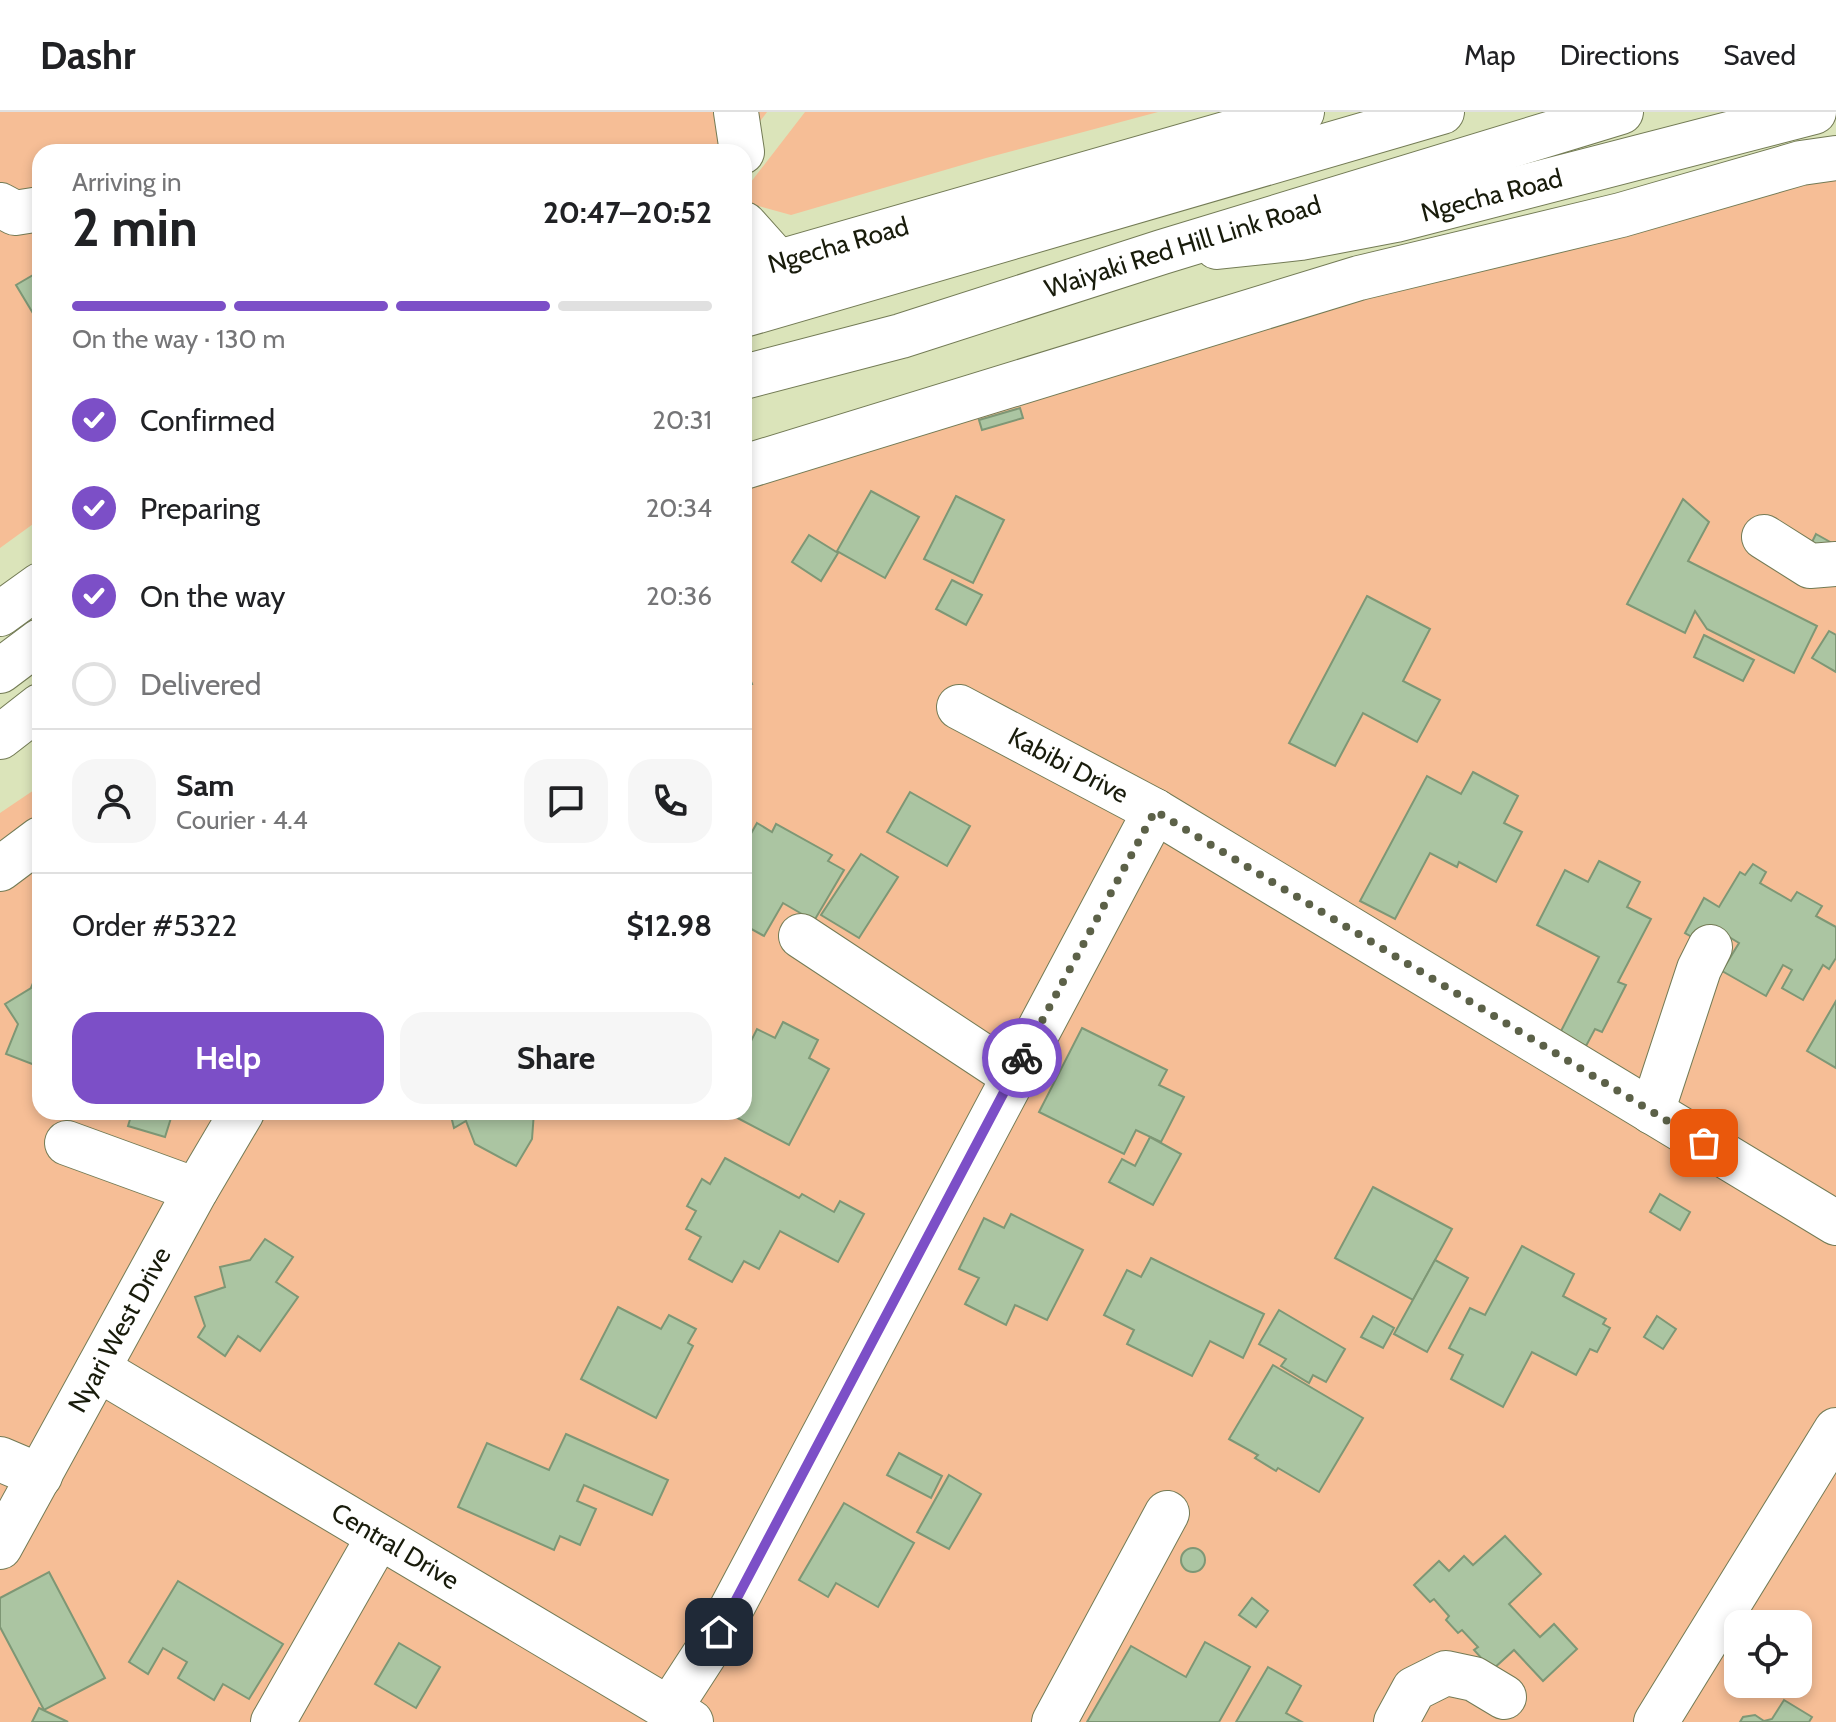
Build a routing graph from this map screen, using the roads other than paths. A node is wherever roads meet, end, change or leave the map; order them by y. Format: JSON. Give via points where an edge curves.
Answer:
{"nodes":[{"id":1,"x":736,"y":112,"type":"edge"},
{"id":2,"x":1302,"y":112,"type":"edge"},
{"id":3,"x":1442,"y":112,"type":"edge"},
{"id":4,"x":1621,"y":112,"type":"edge"},
{"id":5,"x":1814,"y":112,"type":"edge"},
{"id":6,"x":741,"y":144,"type":"edge"},
{"id":7,"x":1262,"y":144,"type":"junction"},
{"id":8,"x":1836,"y":158,"type":"edge"},
{"id":9,"x":0,"y":205,"type":"edge"},
{"id":10,"x":32,"y":210,"type":"edge"},
{"id":11,"x":752,"y":243,"type":"edge"},
{"id":12,"x":1162,"y":252,"type":"junction"},
{"id":13,"x":762,"y":267,"type":"edge"},
{"id":14,"x":752,"y":312,"type":"edge"},
{"id":15,"x":752,"y":375,"type":"edge"},
{"id":16,"x":752,"y":465,"type":"edge"},
{"id":17,"x":1764,"y":537,"type":"dead end"},
{"id":18,"x":1836,"y":564,"type":"edge"},
{"id":19,"x":32,"y":591,"type":"edge"},
{"id":20,"x":0,"y":614,"type":"edge"},
{"id":21,"x":32,"y":647,"type":"edge"},
{"id":22,"x":0,"y":671,"type":"edge"},
{"id":23,"x":959,"y":707,"type":"dead end"},
{"id":24,"x":32,"y":712,"type":"edge"},
{"id":25,"x":0,"y":737,"type":"edge"},
{"id":26,"x":1155,"y":811,"type":"junction"},
{"id":27,"x":32,"y":845,"type":"edge"},
{"id":28,"x":0,"y":869,"type":"edge"},
{"id":29,"x":801,"y":936,"type":"dead end"},
{"id":30,"x":1710,"y":947,"type":"dead end"},
{"id":31,"x":1013,"y":1076,"type":"junction"},
{"id":32,"x":1652,"y":1112,"type":"junction"},
{"id":33,"x":237,"y":1120,"type":"edge"},
{"id":34,"x":67,"y":1143,"type":"dead end"},
{"id":35,"x":196,"y":1190,"type":"junction"},
{"id":36,"x":1836,"y":1223,"type":"edge"},
{"id":37,"x":98,"y":1369,"type":"junction"},
{"id":38,"x":1836,"y":1430,"type":"edge"},
{"id":39,"x":0,"y":1459,"type":"edge"},
{"id":40,"x":40,"y":1476,"type":"junction"},
{"id":41,"x":1167,"y":1513,"type":"dead end"},
{"id":42,"x":378,"y":1538,"type":"junction"},
{"id":43,"x":0,"y":1547,"type":"edge"},
{"id":44,"x":1504,"y":1697,"type":"dead end"},
{"id":45,"x":680,"y":1715,"type":"edge"},
{"id":46,"x":273,"y":1722,"type":"edge"},
{"id":47,"x":1054,"y":1722,"type":"edge"},
{"id":48,"x":1396,"y":1722,"type":"edge"},
{"id":49,"x":1656,"y":1722,"type":"edge"}],
"edges":[{"from":1,"to":6,"type":"street"},
{"from":2,"to":7,"type":"street","name":"Ngecha Road"},
{"from":3,"to":7,"type":"street"},
{"from":4,"to":12,"type":"street","name":"Waiyaki Red Hill Link Road"},
{"from":5,"to":12,"type":"street","name":"Ngecha Road","via":[[1396,220],[1301,238]]},
{"from":7,"to":13,"type":"street","name":"Ngecha Road"},
{"from":7,"to":14,"type":"street"},
{"from":8,"to":16,"type":"street","name":"Ngecha Road","via":[[1359,278]]},
{"from":9,"to":10,"type":"street","via":[[15,213]]},
{"from":11,"to":13,"type":"street"},
{"from":12,"to":15,"type":"street","name":"Waiyaki Red Hill Link Road","via":[[901,336]]},
{"from":17,"to":18,"type":"street","via":[[1810,566]]},
{"from":19,"to":20,"type":"street"},
{"from":21,"to":22,"type":"street"},
{"from":23,"to":26,"type":"street","name":"Kabibi Drive"},
{"from":24,"to":25,"type":"street"},
{"from":26,"to":31,"type":"street"},
{"from":26,"to":32,"type":"street","name":"Kabibi Drive"},
{"from":27,"to":28,"type":"street"},
{"from":29,"to":31,"type":"street"},
{"from":30,"to":32,"type":"street"},
{"from":31,"to":45,"type":"street"},
{"from":32,"to":36,"type":"street","name":"Kabibi Drive"},
{"from":33,"to":35,"type":"street","name":"Nyari West Drive"},
{"from":34,"to":35,"type":"street"},
{"from":35,"to":37,"type":"street","name":"Nyari West Drive"},
{"from":37,"to":40,"type":"street","name":"Nyari West Drive"},
{"from":37,"to":42,"type":"street","name":"Central Drive"},
{"from":38,"to":49,"type":"street"},
{"from":39,"to":40,"type":"street"},
{"from":40,"to":43,"type":"street","name":"Nyari West Drive"},
{"from":41,"to":47,"type":"street"},
{"from":42,"to":45,"type":"street","name":"Central Drive"},
{"from":42,"to":46,"type":"street"},
{"from":44,"to":48,"type":"street","via":[[1474,1679],[1446,1673],[1414,1689]]}]}
